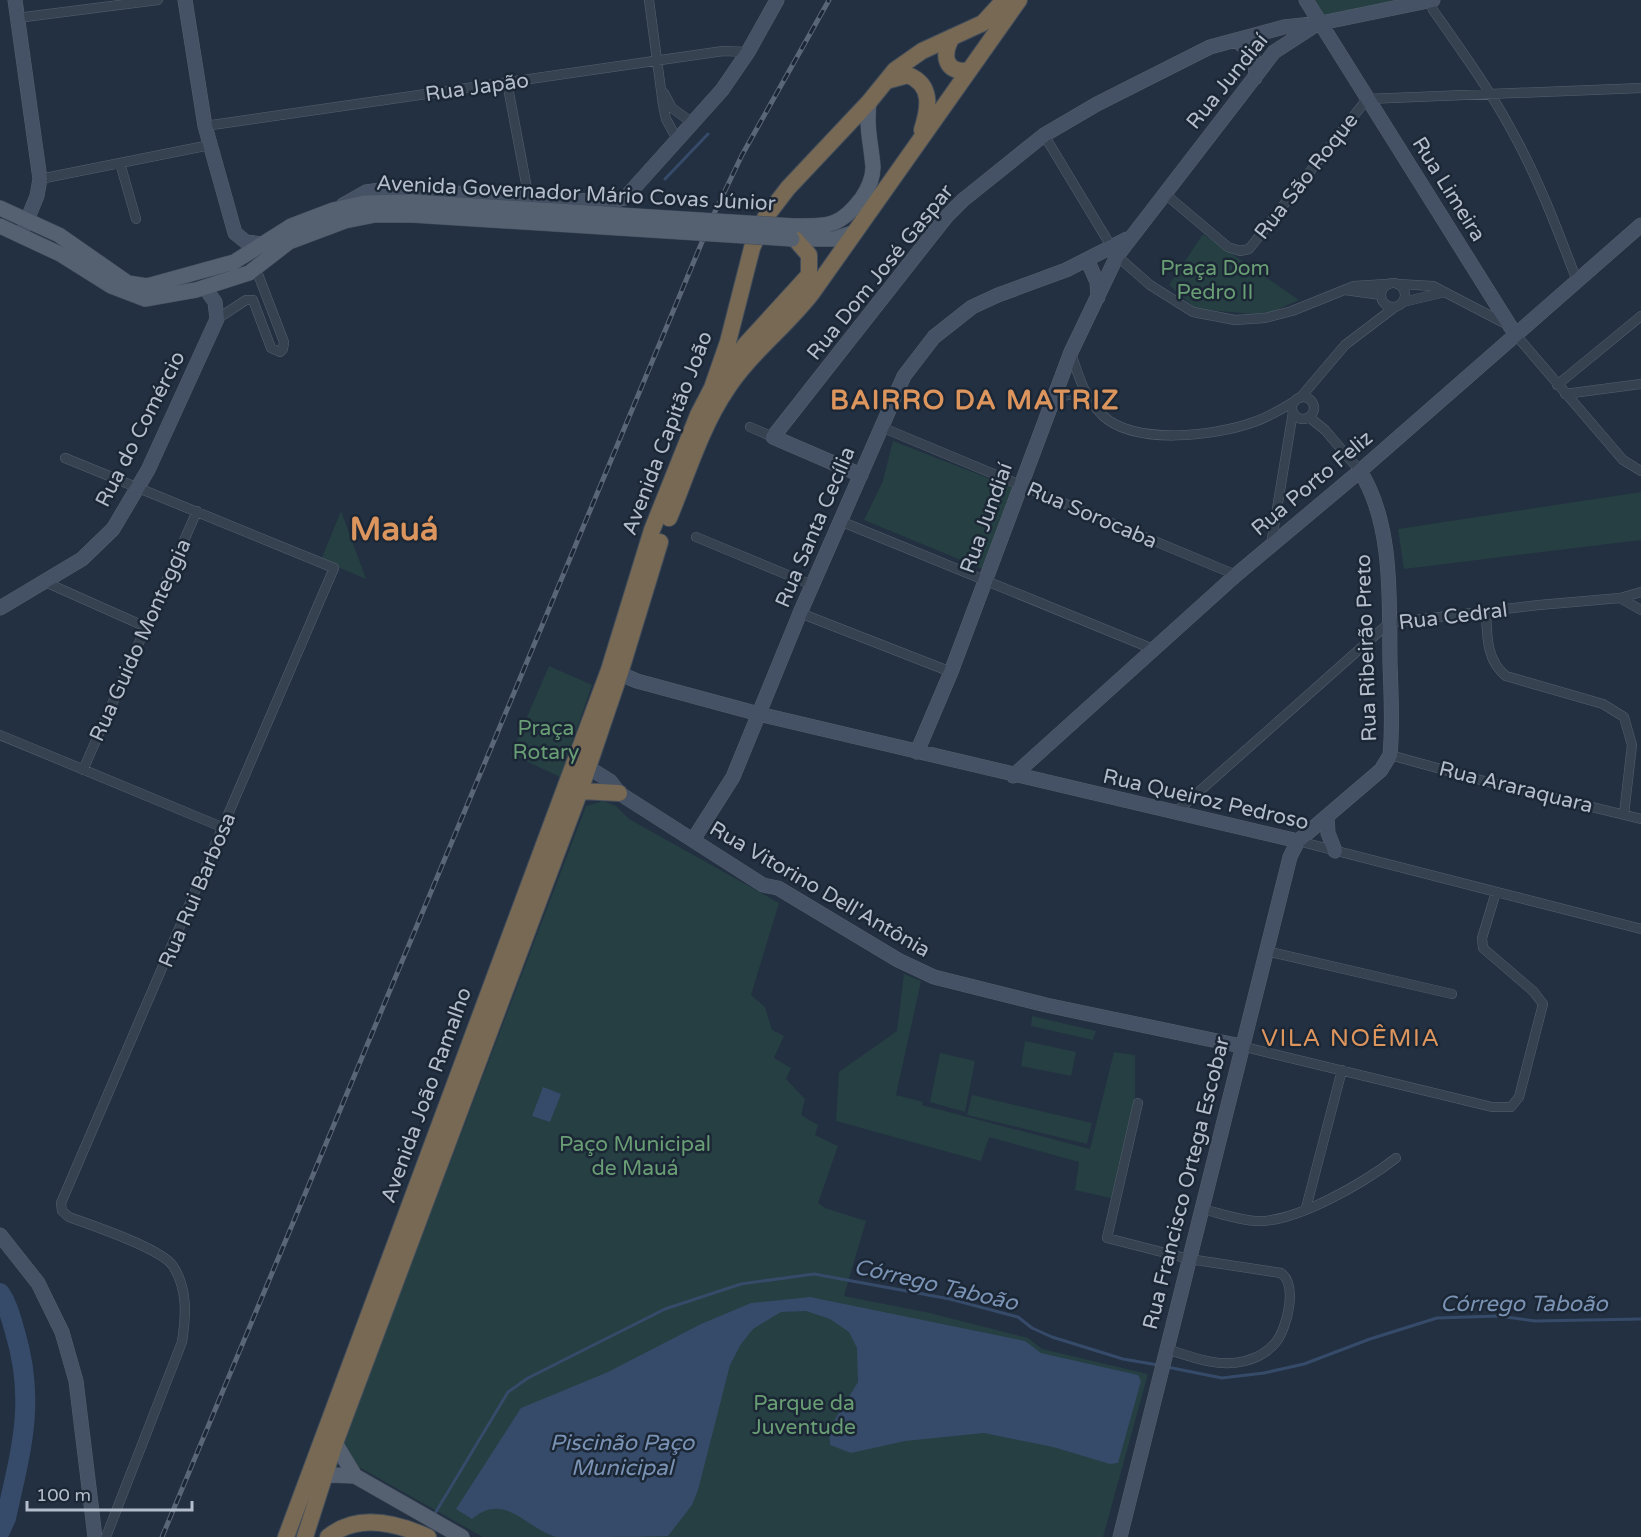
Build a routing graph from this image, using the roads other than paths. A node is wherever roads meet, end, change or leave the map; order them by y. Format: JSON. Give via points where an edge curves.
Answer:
{"nodes":[{"id":1,"x":15,"y":0,"type":"edge"},
{"id":2,"x":158,"y":0,"type":"edge"},
{"id":3,"x":185,"y":0,"type":"edge"},
{"id":4,"x":649,"y":0,"type":"edge"},
{"id":5,"x":777,"y":0,"type":"edge"},
{"id":6,"x":1004,"y":0,"type":"edge"},
{"id":7,"x":1019,"y":0,"type":"edge"},
{"id":8,"x":1306,"y":0,"type":"edge"},
{"id":9,"x":1431,"y":0,"type":"edge"},
{"id":10,"x":17,"y":18,"type":"junction"},
{"id":11,"x":1321,"y":23,"type":"junction"},
{"id":12,"x":951,"y":38,"type":"junction"},
{"id":13,"x":1235,"y":40,"type":"junction"},
{"id":14,"x":748,"y":52,"type":"junction"},
{"id":15,"x":659,"y":61,"type":"junction"},
{"id":16,"x":968,"y":71,"type":"junction"},
{"id":17,"x":1255,"y":78,"type":"junction"},
{"id":18,"x":507,"y":82,"type":"junction"},
{"id":19,"x":881,"y":84,"type":"junction"},
{"id":20,"x":1641,"y":88,"type":"edge"},
{"id":21,"x":663,"y":91,"type":"junction"},
{"id":22,"x":1491,"y":94,"type":"junction"},
{"id":23,"x":1367,"y":99,"type":"junction"},
{"id":24,"x":869,"y":102,"type":"junction"},
{"id":25,"x":927,"y":114,"type":"junction"},
{"id":26,"x":694,"y":124,"type":"junction"},
{"id":27,"x":205,"y":126,"type":"junction"},
{"id":28,"x":1044,"y":135,"type":"junction"},
{"id":29,"x":678,"y":141,"type":"junction"},
{"id":30,"x":210,"y":145,"type":"junction"},
{"id":31,"x":917,"y":145,"type":"junction"},
{"id":32,"x":120,"y":163,"type":"junction"},
{"id":33,"x":40,"y":179,"type":"junction"},
{"id":34,"x":1164,"y":193,"type":"junction"},
{"id":35,"x":529,"y":199,"type":"junction"},
{"id":36,"x":0,"y":208,"type":"edge"},
{"id":37,"x":412,"y":209,"type":"junction"},
{"id":38,"x":333,"y":210,"type":"junction"},
{"id":39,"x":28,"y":219,"type":"junction"},
{"id":40,"x":136,"y":219,"type":"dead end"},
{"id":41,"x":1641,"y":225,"type":"edge"},
{"id":42,"x":0,"y":226,"type":"edge"},
{"id":43,"x":855,"y":232,"type":"junction"},
{"id":44,"x":794,"y":235,"type":"junction"},
{"id":45,"x":21,"y":236,"type":"junction"},
{"id":46,"x":263,"y":244,"type":"junction"},
{"id":47,"x":1114,"y":252,"type":"junction"},
{"id":48,"x":1090,"y":266,"type":"junction"},
{"id":49,"x":256,"y":269,"type":"junction"},
{"id":50,"x":1066,"y":270,"type":"junction"},
{"id":51,"x":1577,"y":281,"type":"junction"},
{"id":52,"x":1386,"y":284,"type":"junction"},
{"id":53,"x":1398,"y":284,"type":"junction"},
{"id":54,"x":205,"y":288,"type":"junction"},
{"id":55,"x":1345,"y":290,"type":"junction"},
{"id":56,"x":1445,"y":292,"type":"junction"},
{"id":57,"x":1381,"y":298,"type":"junction"},
{"id":58,"x":1098,"y":299,"type":"junction"},
{"id":59,"x":1403,"y":302,"type":"junction"},
{"id":60,"x":1395,"y":307,"type":"junction"},
{"id":61,"x":1641,"y":316,"type":"edge"},
{"id":62,"x":218,"y":319,"type":"junction"},
{"id":63,"x":1375,"y":321,"type":"junction"},
{"id":64,"x":1513,"y":330,"type":"junction"},
{"id":65,"x":1071,"y":352,"type":"junction"},
{"id":66,"x":1318,"y":375,"type":"junction"},
{"id":67,"x":1641,"y":384,"type":"edge"},
{"id":68,"x":1557,"y":386,"type":"junction"},
{"id":69,"x":712,"y":388,"type":"junction"},
{"id":70,"x":1565,"y":394,"type":"junction"},
{"id":71,"x":1053,"y":398,"type":"junction"},
{"id":72,"x":1298,"y":399,"type":"junction"},
{"id":73,"x":1092,"y":402,"type":"junction"},
{"id":74,"x":1293,"y":412,"type":"junction"},
{"id":75,"x":1310,"y":412,"type":"junction"},
{"id":76,"x":750,"y":427,"type":"dead end"},
{"id":77,"x":881,"y":427,"type":"junction"},
{"id":78,"x":773,"y":437,"type":"junction"},
{"id":79,"x":1288,"y":441,"type":"junction"},
{"id":80,"x":65,"y":458,"type":"dead end"},
{"id":81,"x":1360,"y":471,"type":"junction"},
{"id":82,"x":1641,"y":471,"type":"edge"},
{"id":83,"x":861,"y":475,"type":"junction"},
{"id":84,"x":1020,"y":485,"type":"junction"},
{"id":85,"x":139,"y":486,"type":"junction"},
{"id":86,"x":197,"y":511,"type":"junction"},
{"id":87,"x":840,"y":521,"type":"junction"},
{"id":88,"x":696,"y":537,"type":"dead end"},
{"id":89,"x":1271,"y":545,"type":"junction"},
{"id":90,"x":1236,"y":575,"type":"junction"},
{"id":91,"x":45,"y":582,"type":"junction"},
{"id":92,"x":985,"y":582,"type":"junction"},
{"id":93,"x":812,"y":585,"type":"junction"},
{"id":94,"x":1641,"y":592,"type":"edge"},
{"id":95,"x":1620,"y":598,"type":"junction"},
{"id":96,"x":0,"y":608,"type":"edge"},
{"id":97,"x":1641,"y":610,"type":"edge"},
{"id":98,"x":1486,"y":611,"type":"junction"},
{"id":99,"x":800,"y":613,"type":"junction"},
{"id":100,"x":1389,"y":623,"type":"junction"},
{"id":101,"x":146,"y":627,"type":"junction"},
{"id":102,"x":1153,"y":649,"type":"junction"},
{"id":103,"x":615,"y":671,"type":"junction"},
{"id":104,"x":951,"y":672,"type":"junction"},
{"id":105,"x":759,"y":714,"type":"junction"},
{"id":106,"x":0,"y":735,"type":"edge"},
{"id":107,"x":917,"y":752,"type":"junction"},
{"id":108,"x":1390,"y":755,"type":"junction"},
{"id":109,"x":582,"y":763,"type":"junction"},
{"id":110,"x":83,"y":770,"type":"junction"},
{"id":111,"x":1013,"y":776,"type":"junction"},
{"id":112,"x":580,"y":791,"type":"junction"},
{"id":113,"x":619,"y":793,"type":"junction"},
{"id":114,"x":1176,"y":812,"type":"junction"},
{"id":115,"x":1624,"y":814,"type":"junction"},
{"id":116,"x":1327,"y":816,"type":"junction"},
{"id":117,"x":1641,"y":819,"type":"edge"},
{"id":118,"x":224,"y":828,"type":"junction"},
{"id":119,"x":693,"y":840,"type":"junction"},
{"id":120,"x":1298,"y":841,"type":"junction"},
{"id":121,"x":1335,"y":851,"type":"junction"},
{"id":122,"x":1496,"y":892,"type":"junction"},
{"id":123,"x":1641,"y":929,"type":"edge"},
{"id":124,"x":1266,"y":951,"type":"junction"},
{"id":125,"x":1452,"y":994,"type":"dead end"},
{"id":126,"x":1241,"y":1046,"type":"junction"},
{"id":127,"x":1342,"y":1070,"type":"junction"},
{"id":128,"x":1138,"y":1103,"type":"dead end"},
{"id":129,"x":1396,"y":1158,"type":"dead end"},
{"id":130,"x":1306,"y":1208,"type":"junction"},
{"id":131,"x":1202,"y":1209,"type":"junction"},
{"id":132,"x":0,"y":1235,"type":"edge"},
{"id":133,"x":1189,"y":1259,"type":"junction"},
{"id":134,"x":1166,"y":1354,"type":"junction"},
{"id":135,"x":335,"y":1443,"type":"junction"},
{"id":136,"x":324,"y":1476,"type":"junction"},
{"id":137,"x":355,"y":1476,"type":"junction"},
{"id":138,"x":306,"y":1483,"type":"junction"},
{"id":139,"x":459,"y":1535,"type":"edge"},
{"id":140,"x":94,"y":1537,"type":"edge"},
{"id":141,"x":106,"y":1537,"type":"edge"},
{"id":142,"x":286,"y":1537,"type":"edge"},
{"id":143,"x":305,"y":1537,"type":"edge"},
{"id":144,"x":328,"y":1537,"type":"edge"},
{"id":145,"x":428,"y":1537,"type":"edge"},
{"id":146,"x":1120,"y":1537,"type":"edge"}],
"edges":[{"from":1,"to":10,"type":"street"},
{"from":2,"to":10,"type":"street"},
{"from":3,"to":27,"type":"street"},
{"from":4,"to":15,"type":"street"},
{"from":5,"to":14,"type":"street"},
{"from":6,"to":12,"type":"highway","name":"Avenida Capitão João","via":[[983,23]]},
{"from":7,"to":16,"type":"highway","name":"Avenida Capitão João"},
{"from":8,"to":11,"type":"street","name":"Rua Limeira"},
{"from":9,"to":11,"type":"street","name":"Rua Dom José Gaspar"},
{"from":9,"to":22,"type":"street","via":[[1433,10]]},
{"from":10,"to":33,"type":"street"},
{"from":11,"to":13,"type":"street","name":"Rua Dom José Gaspar","via":[[1284,27]]},
{"from":11,"to":17,"type":"street","name":"Rua Jundiaí","via":[[1283,44]]},
{"from":11,"to":23,"type":"street","name":"Rua Limeira"},
{"from":12,"to":16,"type":"highway","via":[[946,48],[948,65],[958,72]]},
{"from":12,"to":19,"type":"highway","name":"Avenida Capitão João","via":[[907,60]]},
{"from":13,"to":17,"type":"street","via":[[1251,53]]},
{"from":13,"to":28,"type":"street","name":"Rua Dom José Gaspar","via":[[1184,59]]},
{"from":14,"to":15,"type":"street","name":"Rua Japão","via":[[723,51]]},
{"from":14,"to":26,"type":"street"},
{"from":15,"to":18,"type":"street","name":"Rua Japão"},
{"from":15,"to":21,"type":"street"},
{"from":16,"to":31,"type":"highway","name":"Avenida Capitão João"},
{"from":17,"to":34,"type":"street","name":"Rua Jundiaí"},
{"from":18,"to":27,"type":"street","name":"Rua Japão"},
{"from":18,"to":35,"type":"street"},
{"from":19,"to":24,"type":"highway","name":"Avenida Capitão João"},
{"from":19,"to":25,"type":"highway","via":[[904,74],[918,80],[927,95]]},
{"from":20,"to":22,"type":"street"},
{"from":21,"to":26,"type":"street","via":[[672,108]]},
{"from":21,"to":29,"type":"street","via":[[666,119]]},
{"from":22,"to":23,"type":"street"},
{"from":22,"to":51,"type":"street","via":[[1531,167]]},
{"from":23,"to":34,"type":"street","name":"Rua São Roque","via":[[1249,249],[1228,247]]},
{"from":23,"to":64,"type":"street","name":"Rua Limeira"},
{"from":24,"to":25,"type":"highway","via":[[906,86],[924,97]]},
{"from":24,"to":44,"type":"main road","name":"Avenida Governador Mário Covas Júnior","via":[[867,133],[873,169],[868,190],[843,220]]},
{"from":24,"to":69,"type":"highway","name":"Avenida Capitão João","via":[[765,218],[752,248]]},
{"from":25,"to":31,"type":"highway"},
{"from":26,"to":29,"type":"street"},
{"from":27,"to":30,"type":"street"},
{"from":28,"to":47,"type":"street"},
{"from":28,"to":78,"type":"street","name":"Rua Dom José Gaspar","via":[[946,217]]},
{"from":29,"to":35,"type":"street","via":[[632,192],[617,201]]},
{"from":30,"to":32,"type":"street"},
{"from":30,"to":46,"type":"street","via":[[235,233],[246,242]]},
{"from":31,"to":43,"type":"highway","name":"Avenida Capitão João"},
{"from":32,"to":33,"type":"street"},
{"from":32,"to":40,"type":"street"},
{"from":33,"to":39,"type":"street"},
{"from":34,"to":47,"type":"street","name":"Rua Jundiaí","via":[[1131,237]]},
{"from":35,"to":38,"type":"street","via":[[376,190]]},
{"from":36,"to":39,"type":"main road","name":"Avenida Governador Mário Covas Júnior"},
{"from":37,"to":38,"type":"main road","name":"Avenida Governador Mário Covas Júnior","via":[[364,203]]},
{"from":37,"to":44,"type":"main road","name":"Avenida Governador Mário Covas Júnior","bridge":true},
{"from":37,"to":49,"type":"main road","name":"Avenida Governador Mário Covas Júnior","via":[[345,221],[290,242]]},
{"from":38,"to":46,"type":"main road","name":"Avenida Governador Mário Covas Júnior","via":[[291,226]]},
{"from":39,"to":45,"type":"street"},
{"from":39,"to":46,"type":"main road","name":"Avenida Governador Mário Covas Júnior","via":[[136,286],[223,266]]},
{"from":41,"to":51,"type":"street","name":"Rua Porto Feliz"},
{"from":42,"to":45,"type":"main road","name":"Avenida Governador Mário Covas Júnior"},
{"from":43,"to":44,"type":"main road","name":"Avenida Governador Mário Covas Júnior","via":[[834,239]]},
{"from":43,"to":103,"type":"highway","name":"Avenida Capitão João","via":[[792,319],[742,368],[718,403],[666,524]]},
{"from":44,"to":69,"type":"highway","via":[[808,255],[809,275]]},
{"from":45,"to":54,"type":"main road","name":"Avenida Governador Mário Covas Júnior","via":[[60,254],[130,296],[145,300]]},
{"from":47,"to":48,"type":"street","name":"Rua Santa Cecília"},
{"from":47,"to":50,"type":"street","name":"Rua Santa Cecília"},
{"from":47,"to":55,"type":"street","via":[[1181,306],[1218,319],[1275,316]]},
{"from":47,"to":58,"type":"street","name":"Rua Jundiaí"},
{"from":48,"to":50,"type":"street","name":"Rua Santa Cecília"},
{"from":48,"to":58,"type":"street","via":[[1097,282]]},
{"from":49,"to":54,"type":"main road","name":"Avenida Governador Mário Covas Júnior"},
{"from":49,"to":62,"type":"street","via":[[284,342],[283,349],[280,352],[271,348],[253,300],[246,300]]},
{"from":50,"to":77,"type":"street","name":"Rua Santa Cecília","via":[[972,307],[934,337],[904,376]]},
{"from":51,"to":64,"type":"street","name":"Rua Porto Feliz"},
{"from":52,"to":53,"type":"street"},
{"from":52,"to":55,"type":"street","via":[[1364,284]]},
{"from":52,"to":57,"type":"street"},
{"from":53,"to":56,"type":"street","via":[[1425,284]]},
{"from":53,"to":59,"type":"street","via":[[1406,294]]},
{"from":54,"to":62,"type":"street","via":[[215,302]]},
{"from":55,"to":57,"type":"street"},
{"from":56,"to":59,"type":"street"},
{"from":56,"to":64,"type":"street"},
{"from":57,"to":60,"type":"street","via":[[1387,306]]},
{"from":57,"to":63,"type":"street"},
{"from":58,"to":65,"type":"street","name":"Rua Jundiaí"},
{"from":59,"to":60,"type":"street"},
{"from":60,"to":63,"type":"street"},
{"from":61,"to":68,"type":"street"},
{"from":62,"to":85,"type":"street","name":"Rua do Comércio"},
{"from":63,"to":66,"type":"street","via":[[1345,345]]},
{"from":64,"to":68,"type":"street","name":"Rua Limeira"},
{"from":64,"to":81,"type":"street","name":"Rua Porto Feliz"},
{"from":65,"to":71,"type":"street","name":"Rua Jundiaí"},
{"from":65,"to":73,"type":"street","via":[[1082,386]]},
{"from":66,"to":72,"type":"street"},
{"from":66,"to":75,"type":"street"},
{"from":67,"to":70,"type":"street"},
{"from":68,"to":70,"type":"street","name":"Rua Limeira"},
{"from":69,"to":103,"type":"highway","name":"Avenida Capitão João","via":[[652,530]]},
{"from":70,"to":82,"type":"street","name":"Rua Limeira","via":[[1623,460]]},
{"from":71,"to":73,"type":"street","via":[[1072,394]]},
{"from":71,"to":84,"type":"street","name":"Rua Jundiaí"},
{"from":72,"to":73,"type":"street","via":[[1254,422],[1189,435],[1128,429],[1102,415]]},
{"from":72,"to":74,"type":"street"},
{"from":72,"to":75,"type":"street","via":[[1307,398]]},
{"from":74,"to":75,"type":"street","via":[[1298,417]]},
{"from":74,"to":79,"type":"street"},
{"from":75,"to":79,"type":"street"},
{"from":75,"to":81,"type":"street","name":"Rua Ribeirão Preto"},
{"from":76,"to":78,"type":"street"},
{"from":77,"to":83,"type":"street","name":"Rua Santa Cecília"},
{"from":77,"to":84,"type":"street","name":"Rua Sorocaba"},
{"from":78,"to":83,"type":"street"},
{"from":79,"to":89,"type":"street"},
{"from":80,"to":85,"type":"street"},
{"from":81,"to":89,"type":"street","name":"Rua Porto Feliz"},
{"from":81,"to":100,"type":"street","name":"Rua Ribeirão Preto","via":[[1373,495],[1380,523]]},
{"from":83,"to":87,"type":"street","name":"Rua Santa Cecília"},
{"from":84,"to":90,"type":"street","name":"Rua Sorocaba"},
{"from":84,"to":92,"type":"street","name":"Rua Jundiaí"},
{"from":85,"to":86,"type":"street"},
{"from":85,"to":91,"type":"street","name":"Rua do Comércio","via":[[97,547]]},
{"from":86,"to":101,"type":"street","name":"Rua Guido Monteggia"},
{"from":86,"to":118,"type":"street","name":"Rua Rui Barbosa","via":[[334,568]]},
{"from":87,"to":92,"type":"street"},
{"from":87,"to":93,"type":"street","name":"Rua Santa Cecília"},
{"from":88,"to":93,"type":"street"},
{"from":89,"to":90,"type":"street","name":"Rua Porto Feliz"},
{"from":90,"to":102,"type":"street","name":"Rua Porto Feliz"},
{"from":91,"to":96,"type":"street","name":"Rua do Comércio"},
{"from":91,"to":101,"type":"street"},
{"from":92,"to":102,"type":"street"},
{"from":92,"to":104,"type":"street","name":"Rua Jundiaí"},
{"from":93,"to":99,"type":"street","name":"Rua Santa Cecília"},
{"from":94,"to":95,"type":"street","name":"Rua Cedral"},
{"from":95,"to":97,"type":"street"},
{"from":95,"to":98,"type":"street","name":"Rua Cedral"},
{"from":98,"to":100,"type":"street","name":"Rua Cedral"},
{"from":98,"to":115,"type":"street","via":[[1492,658],[1506,676],[1604,704],[1624,717],[1632,746]]},
{"from":99,"to":104,"type":"street"},
{"from":99,"to":105,"type":"street","name":"Rua Santa Cecília"},
{"from":100,"to":108,"type":"street","name":"Rua Ribeirão Preto"},
{"from":100,"to":114,"type":"street","name":"Rua Cedral"},
{"from":101,"to":110,"type":"street","name":"Rua Guido Monteggia"},
{"from":102,"to":111,"type":"street","name":"Rua Porto Feliz"},
{"from":103,"to":105,"type":"street","name":"Rua Queiroz Pedroso","via":[[637,681]]},
{"from":103,"to":109,"type":"highway","name":"Avenida João Ramalho"},
{"from":103,"to":109,"type":"highway","name":"Avenida João Ramalho","via":[[596,707]]},
{"from":104,"to":107,"type":"street","name":"Rua Jundiaí"},
{"from":105,"to":107,"type":"street","name":"Rua Queiroz Pedroso"},
{"from":105,"to":119,"type":"street","name":"Rua Santa Cecília","via":[[733,777]]},
{"from":106,"to":110,"type":"street"},
{"from":107,"to":111,"type":"street","name":"Rua Queiroz Pedroso"},
{"from":108,"to":115,"type":"street","name":"Rua Araraquara"},
{"from":108,"to":116,"type":"street","name":"Rua Ribeirão Preto","via":[[1381,770]]},
{"from":109,"to":112,"type":"highway","name":"Avenida João Ramalho"},
{"from":109,"to":113,"type":"street","name":"Rua Vitorino Dell'Antônia","via":[[610,781]]},
{"from":109,"to":138,"type":"highway","name":"Avenida João Ramalho"},
{"from":110,"to":118,"type":"street"},
{"from":111,"to":114,"type":"street","name":"Rua Queiroz Pedroso"},
{"from":112,"to":113,"type":"highway"},
{"from":112,"to":135,"type":"highway","name":"Avenida João Ramalho"},
{"from":113,"to":119,"type":"street","name":"Rua Vitorino Dell'Antônia"},
{"from":114,"to":120,"type":"street","name":"Rua Queiroz Pedroso"},
{"from":115,"to":117,"type":"street","name":"Rua Araraquara"},
{"from":116,"to":120,"type":"street","name":"Rua Ribeirão Preto"},
{"from":116,"to":121,"type":"street"},
{"from":118,"to":141,"type":"street","name":"Rua Rui Barbosa","via":[[61,1203],[62,1211],[69,1216],[153,1250],[172,1264],[183,1291],[186,1314],[179,1350]]},
{"from":119,"to":126,"type":"street","name":"Rua Vitorino Dell'Antônia","via":[[763,885],[778,888],[898,960],[934,977]]},
{"from":120,"to":121,"type":"street","name":"Rua Queiroz Pedroso"},
{"from":120,"to":124,"type":"street","name":"Rua Francisco Ortega Escobar","via":[[1286,870]]},
{"from":121,"to":122,"type":"street","name":"Rua Queiroz Pedroso"},
{"from":122,"to":123,"type":"street","name":"Rua Queiroz Pedroso"},
{"from":122,"to":127,"type":"street","via":[[1482,938],[1483,948],[1543,1004],[1516,1102],[1505,1109],[1492,1107]]},
{"from":124,"to":125,"type":"street"},
{"from":124,"to":126,"type":"street","name":"Rua Francisco Ortega Escobar"},
{"from":126,"to":127,"type":"street"},
{"from":126,"to":131,"type":"street","name":"Rua Francisco Ortega Escobar"},
{"from":127,"to":130,"type":"street"},
{"from":128,"to":133,"type":"street","via":[[1107,1238]]},
{"from":129,"to":130,"type":"street","via":[[1346,1192]]},
{"from":130,"to":131,"type":"street","via":[[1257,1221]]},
{"from":131,"to":133,"type":"street","name":"Rua Francisco Ortega Escobar"},
{"from":132,"to":140,"type":"street","via":[[38,1283],[62,1332],[76,1381]]},
{"from":133,"to":134,"type":"street","name":"Rua Francisco Ortega Escobar"},
{"from":133,"to":134,"type":"street","via":[[1287,1277],[1290,1294],[1283,1326],[1271,1348],[1243,1362]]},
{"from":134,"to":146,"type":"street","name":"Rua Francisco Ortega Escobar"},
{"from":135,"to":136,"type":"highway","name":"Avenida João Ramalho"},
{"from":135,"to":137,"type":"main road"},
{"from":136,"to":137,"type":"main road"},
{"from":136,"to":138,"type":"main road"},
{"from":136,"to":143,"type":"highway","name":"Avenida João Ramalho"},
{"from":137,"to":139,"type":"main road"},
{"from":138,"to":142,"type":"highway","name":"Avenida João Ramalho"},
{"from":144,"to":145,"type":"highway","via":[[350,1525],[369,1522]]}]}
